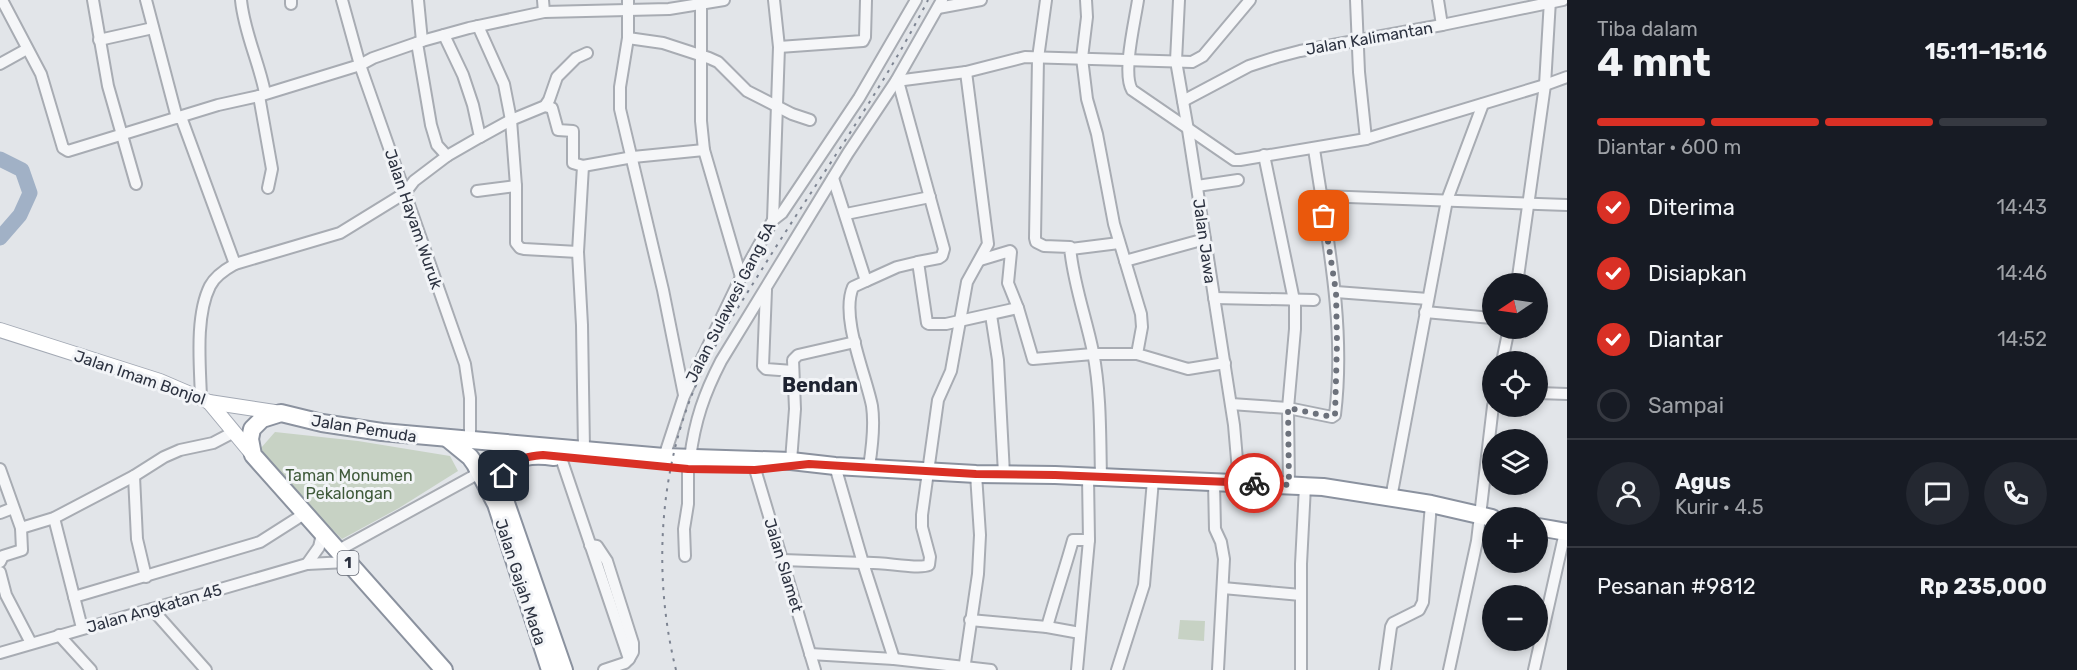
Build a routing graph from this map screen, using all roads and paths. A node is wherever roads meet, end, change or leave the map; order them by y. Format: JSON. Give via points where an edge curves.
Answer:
{"nodes":[{"id":1,"x":2,"y":0,"type":"edge"},
{"id":2,"x":93,"y":0,"type":"edge"},
{"id":3,"x":146,"y":0,"type":"edge"},
{"id":4,"x":241,"y":0,"type":"edge"},
{"id":5,"x":342,"y":0,"type":"edge"},
{"id":6,"x":418,"y":0,"type":"edge"},
{"id":7,"x":543,"y":0,"type":"edge"},
{"id":8,"x":724,"y":0,"type":"edge"},
{"id":9,"x":774,"y":0,"type":"edge"},
{"id":10,"x":866,"y":0,"type":"edge"},
{"id":11,"x":916,"y":0,"type":"edge"},
{"id":12,"x":981,"y":0,"type":"edge"},
{"id":13,"x":1046,"y":0,"type":"edge"},
{"id":14,"x":1086,"y":0,"type":"edge"},
{"id":15,"x":1138,"y":0,"type":"edge"},
{"id":16,"x":1179,"y":0,"type":"edge"},
{"id":17,"x":1250,"y":0,"type":"edge"},
{"id":18,"x":1356,"y":0,"type":"edge"},
{"id":19,"x":1438,"y":0,"type":"edge"},
{"id":20,"x":1563,"y":0,"type":"edge"},
{"id":21,"x":1550,"y":2,"type":"edge"},
{"id":22,"x":628,"y":4,"type":"edge"},
{"id":23,"x":940,"y":4,"type":"edge"},
{"id":24,"x":701,"y":5,"type":"junction"},
{"id":25,"x":544,"y":12,"type":"junction"},
{"id":26,"x":1442,"y":25,"type":"junction"},
{"id":27,"x":478,"y":26,"type":"junction"},
{"id":28,"x":153,"y":28,"type":"junction"},
{"id":29,"x":444,"y":35,"type":"junction"},
{"id":30,"x":628,"y":38,"type":"junction"},
{"id":31,"x":99,"y":40,"type":"junction"},
{"id":32,"x":1358,"y":41,"type":"junction"},
{"id":33,"x":419,"y":42,"type":"junction"},
{"id":34,"x":779,"y":47,"type":"junction"},
{"id":35,"x":27,"y":49,"type":"junction"},
{"id":36,"x":587,"y":53,"type":"dead end"},
{"id":37,"x":700,"y":55,"type":"junction"},
{"id":38,"x":1038,"y":58,"type":"junction"},
{"id":39,"x":1082,"y":58,"type":"junction"},
{"id":40,"x":1129,"y":60,"type":"junction"},
{"id":41,"x":1176,"y":61,"type":"junction"},
{"id":42,"x":0,"y":64,"type":"edge"},
{"id":43,"x":360,"y":65,"type":"junction"},
{"id":44,"x":966,"y":72,"type":"junction"},
{"id":45,"x":1567,"y":77,"type":"edge"},
{"id":46,"x":897,"y":81,"type":"junction"},
{"id":47,"x":1545,"y":86,"type":"junction"},
{"id":48,"x":262,"y":94,"type":"junction"},
{"id":49,"x":1184,"y":100,"type":"junction"},
{"id":50,"x":1483,"y":104,"type":"junction"},
{"id":51,"x":545,"y":106,"type":"junction"},
{"id":52,"x":777,"y":106,"type":"junction"},
{"id":53,"x":179,"y":117,"type":"junction"},
{"id":54,"x":511,"y":120,"type":"junction"},
{"id":55,"x":810,"y":120,"type":"dead end"},
{"id":56,"x":1188,"y":130,"type":"junction"},
{"id":57,"x":121,"y":136,"type":"junction"},
{"id":58,"x":480,"y":137,"type":"junction"},
{"id":59,"x":1366,"y":139,"type":"junction"},
{"id":60,"x":1314,"y":149,"type":"junction"},
{"id":61,"x":704,"y":150,"type":"junction"},
{"id":62,"x":1264,"y":155,"type":"junction"},
{"id":63,"x":447,"y":156,"type":"junction"},
{"id":64,"x":633,"y":157,"type":"junction"},
{"id":65,"x":583,"y":166,"type":"junction"},
{"id":66,"x":834,"y":178,"type":"junction"},
{"id":67,"x":1238,"y":180,"type":"dead end"},
{"id":68,"x":136,"y":184,"type":"dead end"},
{"id":69,"x":516,"y":186,"type":"junction"},
{"id":70,"x":1197,"y":186,"type":"junction"},
{"id":71,"x":268,"y":188,"type":"dead end"},
{"id":72,"x":477,"y":191,"type":"dead end"},
{"id":73,"x":405,"y":194,"type":"junction"},
{"id":74,"x":1321,"y":196,"type":"junction"},
{"id":75,"x":930,"y":197,"type":"junction"},
{"id":76,"x":1447,"y":200,"type":"junction"},
{"id":77,"x":1529,"y":204,"type":"junction"},
{"id":78,"x":1567,"y":205,"type":"edge"},
{"id":79,"x":846,"y":214,"type":"junction"},
{"id":80,"x":773,"y":220,"type":"junction"},
{"id":81,"x":1205,"y":239,"type":"junction"},
{"id":82,"x":1119,"y":243,"type":"junction"},
{"id":83,"x":1071,"y":249,"type":"junction"},
{"id":84,"x":578,"y":252,"type":"junction"},
{"id":85,"x":981,"y":260,"type":"junction"},
{"id":86,"x":1125,"y":261,"type":"junction"},
{"id":87,"x":918,"y":262,"type":"junction"},
{"id":88,"x":235,"y":264,"type":"junction"},
{"id":89,"x":1519,"y":273,"type":"edge"},
{"id":90,"x":741,"y":277,"type":"junction"},
{"id":91,"x":866,"y":281,"type":"junction"},
{"id":92,"x":766,"y":287,"type":"junction"},
{"id":93,"x":1336,"y":292,"type":"junction"},
{"id":94,"x":1214,"y":298,"type":"junction"},
{"id":95,"x":1294,"y":298,"type":"junction"},
{"id":96,"x":1428,"y":299,"type":"junction"},
{"id":97,"x":1314,"y":300,"type":"dead end"},
{"id":98,"x":1018,"y":308,"type":"junction"},
{"id":99,"x":1425,"y":312,"type":"junction"},
{"id":100,"x":991,"y":315,"type":"junction"},
{"id":101,"x":1482,"y":317,"type":"edge"},
{"id":102,"x":961,"y":321,"type":"junction"},
{"id":103,"x":0,"y":330,"type":"edge"},
{"id":104,"x":855,"y":342,"type":"junction"},
{"id":105,"x":1093,"y":354,"type":"junction"},
{"id":106,"x":1137,"y":354,"type":"junction"},
{"id":107,"x":1225,"y":363,"type":"junction"},
{"id":108,"x":793,"y":371,"type":"junction"},
{"id":109,"x":1548,"y":393,"type":"edge"},
{"id":110,"x":1567,"y":394,"type":"edge"},
{"id":111,"x":684,"y":396,"type":"junction"},
{"id":112,"x":205,"y":400,"type":"junction"},
{"id":113,"x":1231,"y":404,"type":"junction"},
{"id":114,"x":1288,"y":408,"type":"junction"},
{"id":115,"x":281,"y":413,"type":"junction"},
{"id":116,"x":1492,"y":417,"type":"edge"},
{"id":117,"x":234,"y":432,"type":"junction"},
{"id":118,"x":448,"y":439,"type":"junction"},
{"id":119,"x":470,"y":440,"type":"junction"},
{"id":120,"x":584,"y":449,"type":"junction"},
{"id":121,"x":253,"y":455,"type":"junction"},
{"id":122,"x":664,"y":457,"type":"junction"},
{"id":123,"x":561,"y":458,"type":"junction"},
{"id":124,"x":791,"y":461,"type":"junction"},
{"id":125,"x":689,"y":463,"type":"junction"},
{"id":126,"x":753,"y":464,"type":"junction"},
{"id":127,"x":809,"y":464,"type":"junction"},
{"id":128,"x":835,"y":466,"type":"junction"},
{"id":129,"x":869,"y":467,"type":"junction"},
{"id":130,"x":0,"y":469,"type":"edge"},
{"id":131,"x":929,"y":471,"type":"junction"},
{"id":132,"x":481,"y":472,"type":"junction"},
{"id":133,"x":976,"y":474,"type":"junction"},
{"id":134,"x":1004,"y":474,"type":"junction"},
{"id":135,"x":134,"y":476,"type":"junction"},
{"id":136,"x":1094,"y":477,"type":"junction"},
{"id":137,"x":1153,"y":480,"type":"junction"},
{"id":138,"x":1214,"y":482,"type":"junction"},
{"id":139,"x":1239,"y":483,"type":"junction"},
{"id":140,"x":1297,"y":485,"type":"junction"},
{"id":141,"x":1390,"y":498,"type":"junction"},
{"id":142,"x":1431,"y":504,"type":"junction"},
{"id":143,"x":1487,"y":507,"type":"edge"},
{"id":144,"x":13,"y":508,"type":"junction"},
{"id":145,"x":0,"y":513,"type":"edge"},
{"id":146,"x":304,"y":513,"type":"junction"},
{"id":147,"x":1482,"y":515,"type":"edge"},
{"id":148,"x":54,"y":518,"type":"junction"},
{"id":149,"x":1482,"y":527,"type":"edge"},
{"id":150,"x":21,"y":528,"type":"junction"},
{"id":151,"x":510,"y":528,"type":"junction"},
{"id":152,"x":1548,"y":529,"type":"edge"},
{"id":153,"x":1566,"y":532,"type":"edge"},
{"id":154,"x":322,"y":534,"type":"junction"},
{"id":155,"x":1089,"y":540,"type":"junction"},
{"id":156,"x":685,"y":556,"type":"dead end"},
{"id":157,"x":342,"y":557,"type":"junction"},
{"id":158,"x":783,"y":560,"type":"junction"},
{"id":159,"x":0,"y":562,"type":"edge"},
{"id":160,"x":863,"y":562,"type":"junction"},
{"id":161,"x":308,"y":564,"type":"junction"},
{"id":162,"x":0,"y":572,"type":"edge"},
{"id":163,"x":146,"y":577,"type":"junction"},
{"id":164,"x":1223,"y":588,"type":"junction"},
{"id":165,"x":1301,"y":595,"type":"junction"},
{"id":166,"x":74,"y":597,"type":"junction"},
{"id":167,"x":152,"y":609,"type":"junction"},
{"id":168,"x":970,"y":620,"type":"junction"},
{"id":169,"x":1047,"y":627,"type":"junction"},
{"id":170,"x":82,"y":628,"type":"junction"},
{"id":171,"x":1080,"y":633,"type":"junction"},
{"id":172,"x":59,"y":634,"type":"junction"},
{"id":173,"x":31,"y":643,"type":"junction"},
{"id":174,"x":0,"y":653,"type":"edge"},
{"id":175,"x":810,"y":654,"type":"junction"},
{"id":176,"x":876,"y":658,"type":"junction"},
{"id":177,"x":894,"y":659,"type":"junction"},
{"id":178,"x":624,"y":664,"type":"edge"},
{"id":179,"x":964,"y":668,"type":"edge"},
{"id":180,"x":91,"y":670,"type":"edge"},
{"id":181,"x":206,"y":670,"type":"edge"},
{"id":182,"x":444,"y":670,"type":"edge"},
{"id":183,"x":550,"y":670,"type":"edge"},
{"id":184,"x":564,"y":670,"type":"edge"},
{"id":185,"x":604,"y":670,"type":"edge"},
{"id":186,"x":815,"y":670,"type":"edge"},
{"id":187,"x":878,"y":670,"type":"edge"},
{"id":188,"x":991,"y":670,"type":"edge"},
{"id":189,"x":1077,"y":670,"type":"edge"},
{"id":190,"x":1117,"y":670,"type":"edge"},
{"id":191,"x":1218,"y":670,"type":"edge"},
{"id":192,"x":1301,"y":670,"type":"edge"},
{"id":193,"x":1385,"y":670,"type":"edge"},
{"id":194,"x":1449,"y":670,"type":"edge"},
{"id":195,"x":1534,"y":670,"type":"edge"}],
"edges":[{"from":1,"to":35,"type":"street"},
{"from":2,"to":31,"type":"street"},
{"from":3,"to":28,"type":"street"},
{"from":4,"to":48,"type":"street","via":[[242,15],[260,67]]},
{"from":5,"to":43,"type":"street","name":"Jalan Hayam Wuruk"},
{"from":6,"to":33,"type":"street"},
{"from":7,"to":25,"type":"street"},
{"from":8,"to":24,"type":"street"},
{"from":9,"to":34,"type":"street","name":"Jalan Sulawesi Gang 5A"},
{"from":10,"to":34,"type":"street","via":[[864,40]]},
{"from":11,"to":80,"type":"street","via":[[859,98],[787,207]]},
{"from":12,"to":23,"type":"street"},
{"from":13,"to":38,"type":"street"},
{"from":14,"to":39,"type":"street","via":[[1088,17]]},
{"from":15,"to":40,"type":"street"},
{"from":16,"to":41,"type":"street","name":"Jalan Jawa"},
{"from":17,"to":41,"type":"street","via":[[1203,56],[1192,62]]},
{"from":18,"to":32,"type":"street"},
{"from":19,"to":26,"type":"street"},
{"from":20,"to":21,"type":"street","name":"Jalan Kalimantan"},
{"from":21,"to":26,"type":"street","name":"Jalan Kalimantan"},
{"from":21,"to":47,"type":"street"},
{"from":22,"to":24,"type":"street","via":[[669,9]]},
{"from":22,"to":25,"type":"street"},
{"from":22,"to":30,"type":"street"},
{"from":23,"to":46,"type":"street"},
{"from":24,"to":37,"type":"street"},
{"from":25,"to":27,"type":"street"},
{"from":26,"to":32,"type":"street","name":"Jalan Kalimantan"},
{"from":27,"to":29,"type":"street"},
{"from":27,"to":54,"type":"street","via":[[499,69]]},
{"from":28,"to":31,"type":"street"},
{"from":28,"to":53,"type":"street"},
{"from":29,"to":33,"type":"street"},
{"from":29,"to":58,"type":"street","via":[[463,75]]},
{"from":30,"to":37,"type":"street"},
{"from":30,"to":64,"type":"street","via":[[619,98]]},
{"from":31,"to":57,"type":"street"},
{"from":32,"to":49,"type":"street","name":"Jalan Kalimantan","via":[[1261,61]]},
{"from":32,"to":59,"type":"street"},
{"from":33,"to":43,"type":"street"},
{"from":33,"to":63,"type":"street","via":[[431,126],[437,145]]},
{"from":34,"to":52,"type":"street","name":"Jalan Sulawesi Gang 5A"},
{"from":35,"to":42,"type":"street"},
{"from":35,"to":57,"type":"street","via":[[46,88],[63,148],[68,151]]},
{"from":36,"to":51,"type":"street","via":[[557,77]]},
{"from":37,"to":52,"type":"street","via":[[718,62],[747,91]]},
{"from":37,"to":61,"type":"street"},
{"from":38,"to":39,"type":"street"},
{"from":38,"to":44,"type":"street","via":[[1018,57]]},
{"from":38,"to":83,"type":"street","via":[[1035,238],[1039,244]]},
{"from":39,"to":40,"type":"street"},
{"from":39,"to":82,"type":"street","via":[[1087,99]]},
{"from":40,"to":41,"type":"street"},
{"from":40,"to":56,"type":"street","via":[[1132,90]]},
{"from":41,"to":49,"type":"street","name":"Jalan Jawa"},
{"from":43,"to":48,"type":"street"},
{"from":43,"to":73,"type":"street","name":"Jalan Hayam Wuruk"},
{"from":44,"to":46,"type":"street"},
{"from":44,"to":85,"type":"street","via":[[987,229],[988,244]]},
{"from":45,"to":47,"type":"street"},
{"from":46,"to":66,"type":"street"},
{"from":46,"to":75,"type":"street"},
{"from":47,"to":50,"type":"street"},
{"from":47,"to":77,"type":"street"},
{"from":48,"to":53,"type":"street"},
{"from":48,"to":71,"type":"street","via":[[272,169]]},
{"from":49,"to":56,"type":"street","name":"Jalan Jawa"},
{"from":50,"to":59,"type":"street"},
{"from":50,"to":76,"type":"street"},
{"from":51,"to":54,"type":"street"},
{"from":51,"to":65,"type":"street","via":[[552,108],[558,130],[573,131],[573,163]]},
{"from":52,"to":55,"type":"street"},
{"from":52,"to":80,"type":"street","name":"Jalan Sulawesi Gang 5A"},
{"from":53,"to":57,"type":"street"},
{"from":53,"to":88,"type":"street"},
{"from":54,"to":58,"type":"street"},
{"from":54,"to":69,"type":"street"},
{"from":56,"to":62,"type":"street","via":[[1234,160]]},
{"from":56,"to":70,"type":"street","name":"Jalan Jawa"},
{"from":57,"to":68,"type":"street"},
{"from":58,"to":63,"type":"street"},
{"from":59,"to":60,"type":"street"},
{"from":60,"to":62,"type":"street"},
{"from":60,"to":74,"type":"street"},
{"from":61,"to":64,"type":"street"},
{"from":61,"to":90,"type":"street"},
{"from":62,"to":95,"type":"street"},
{"from":63,"to":73,"type":"street","via":[[414,181]]},
{"from":64,"to":65,"type":"street"},
{"from":64,"to":111,"type":"street"},
{"from":65,"to":84,"type":"street"},
{"from":66,"to":79,"type":"street"},
{"from":66,"to":92,"type":"street"},
{"from":67,"to":70,"type":"street"},
{"from":69,"to":72,"type":"street"},
{"from":69,"to":84,"type":"street","via":[[516,243],[520,249]]},
{"from":70,"to":81,"type":"street","name":"Jalan Jawa"},
{"from":73,"to":88,"type":"street","via":[[340,233]]},
{"from":73,"to":119,"type":"street","name":"Jalan Hayam Wuruk","via":[[465,364]]},
{"from":74,"to":76,"type":"street"},
{"from":74,"to":93,"type":"street"},
{"from":75,"to":79,"type":"street"},
{"from":75,"to":87,"type":"street","via":[[944,249],[939,258]]},
{"from":76,"to":77,"type":"street"},
{"from":76,"to":96,"type":"street"},
{"from":77,"to":78,"type":"street"},
{"from":77,"to":89,"type":"street"},
{"from":79,"to":91,"type":"street"},
{"from":80,"to":90,"type":"street","name":"Jalan Sulawesi Gang 5A"},
{"from":81,"to":86,"type":"street"},
{"from":81,"to":94,"type":"street","name":"Jalan Jawa"},
{"from":82,"to":83,"type":"street"},
{"from":82,"to":86,"type":"street"},
{"from":83,"to":105,"type":"street","via":[[1074,278]]},
{"from":84,"to":120,"type":"street"},
{"from":85,"to":98,"type":"street","via":[[1010,250],[1008,284]]},
{"from":85,"to":102,"type":"street","via":[[967,282]]},
{"from":86,"to":106,"type":"street","via":[[1141,314]]},
{"from":87,"to":91,"type":"street"},
{"from":87,"to":102,"type":"street","via":[[927,323]]},
{"from":88,"to":112,"type":"street","via":[[211,285],[204,308],[199,344]]},
{"from":90,"to":111,"type":"street","name":"Jalan Sulawesi Gang 5A"},
{"from":91,"to":104,"type":"street","via":[[853,287],[851,293]]},
{"from":92,"to":108,"type":"street","via":[[763,366]]},
{"from":92,"to":125,"type":"street","via":[[709,383],[696,420]]},
{"from":93,"to":96,"type":"street"},
{"from":93,"to":114,"type":"street","via":[[1335,415]]},
{"from":94,"to":95,"type":"street"},
{"from":94,"to":107,"type":"street","name":"Jalan Jawa"},
{"from":95,"to":97,"type":"street"},
{"from":95,"to":114,"type":"street","via":[[1296,317]]},
{"from":96,"to":99,"type":"street"},
{"from":98,"to":100,"type":"street"},
{"from":98,"to":105,"type":"street","via":[[1033,359]]},
{"from":99,"to":101,"type":"street"},
{"from":99,"to":141,"type":"street"},
{"from":100,"to":102,"type":"street"},
{"from":100,"to":134,"type":"street","via":[[998,360]]},
{"from":102,"to":131,"type":"street","via":[[951,371],[938,400]]},
{"from":103,"to":112,"type":"main road","name":"Jalan Imam Bonjol","via":[[158,380]]},
{"from":104,"to":108,"type":"street","via":[[797,356]]},
{"from":104,"to":129,"type":"street","via":[[872,409]]},
{"from":105,"to":106,"type":"street"},
{"from":105,"to":136,"type":"street","via":[[1098,398]]},
{"from":106,"to":107,"type":"street","via":[[1188,369]]},
{"from":107,"to":113,"type":"street","name":"Jalan Jawa"},
{"from":108,"to":124,"type":"street"},
{"from":109,"to":110,"type":"street"},
{"from":111,"to":122,"type":"street","name":"Jalan Sulawesi Gang 5A"},
{"from":112,"to":115,"type":"main road","name":"Jalan Imam Bonjol"},
{"from":112,"to":117,"type":"main road"},
{"from":113,"to":114,"type":"street"},
{"from":113,"to":139,"type":"street","name":"Jalan Jawa"},
{"from":114,"to":140,"type":"street"},
{"from":115,"to":118,"type":"highway","name":"Jalan Pemuda","via":[[382,432]]},
{"from":115,"to":121,"type":"highway","via":[[262,419],[252,429]]},
{"from":116,"to":143,"type":"street"},
{"from":117,"to":121,"type":"main road"},
{"from":117,"to":135,"type":"street","via":[[213,443],[164,457]]},
{"from":118,"to":119,"type":"highway","name":"Jalan Pemuda"},
{"from":118,"to":132,"type":"highway","name":"Jalan Gajah Mada"},
{"from":119,"to":120,"type":"highway","name":"Jalan Pemuda"},
{"from":120,"to":122,"type":"highway","name":"Jalan Pemuda"},
{"from":121,"to":146,"type":"highway","number":"1"},
{"from":122,"to":125,"type":"highway","name":"Jalan Pemuda"},
{"from":123,"to":125,"type":"highway"},
{"from":123,"to":151,"type":"highway","via":[[533,456],[511,464],[502,484]]},
{"from":123,"to":178,"type":"street"},
{"from":124,"to":126,"type":"highway"},
{"from":124,"to":127,"type":"highway"},
{"from":125,"to":126,"type":"highway"},
{"from":125,"to":156,"type":"street"},
{"from":126,"to":127,"type":"highway"},
{"from":126,"to":158,"type":"street","name":"Jalan Slamet"},
{"from":127,"to":128,"type":"highway"},
{"from":128,"to":129,"type":"highway"},
{"from":128,"to":160,"type":"street"},
{"from":129,"to":131,"type":"highway"},
{"from":130,"to":144,"type":"street"},
{"from":131,"to":133,"type":"highway"},
{"from":131,"to":160,"type":"street","via":[[922,527],[929,565]]},
{"from":132,"to":151,"type":"highway","name":"Jalan Gajah Mada"},
{"from":132,"to":157,"type":"street"},
{"from":133,"to":134,"type":"highway"},
{"from":133,"to":168,"type":"street","via":[[980,535]]},
{"from":134,"to":136,"type":"highway"},
{"from":135,"to":148,"type":"street"},
{"from":135,"to":163,"type":"street","via":[[137,539]]},
{"from":136,"to":137,"type":"highway"},
{"from":136,"to":155,"type":"street"},
{"from":137,"to":138,"type":"highway"},
{"from":137,"to":190,"type":"street","via":[[1144,585]]},
{"from":138,"to":139,"type":"highway"},
{"from":138,"to":164,"type":"street","via":[[1215,529],[1224,559]]},
{"from":139,"to":140,"type":"highway"},
{"from":140,"to":141,"type":"highway"},
{"from":140,"to":165,"type":"street"},
{"from":141,"to":142,"type":"highway"},
{"from":142,"to":147,"type":"highway"},
{"from":142,"to":193,"type":"street","via":[[1423,602],[1419,610],[1391,627]]},
{"from":144,"to":145,"type":"street"},
{"from":144,"to":150,"type":"street"},
{"from":146,"to":154,"type":"highway","number":"1"},
{"from":146,"to":163,"type":"street","via":[[260,542]]},
{"from":148,"to":150,"type":"street"},
{"from":148,"to":166,"type":"street"},
{"from":149,"to":194,"type":"street"},
{"from":150,"to":159,"type":"street","via":[[22,550],[3,556]]},
{"from":151,"to":183,"type":"highway","name":"Jalan Gajah Mada"},
{"from":151,"to":184,"type":"highway"},
{"from":152,"to":153,"type":"highway"},
{"from":153,"to":195,"type":"street"},
{"from":154,"to":157,"type":"highway","number":"1"},
{"from":154,"to":161,"type":"street","via":[[319,548]]},
{"from":155,"to":169,"type":"street","via":[[1073,540]]},
{"from":155,"to":171,"type":"street"},
{"from":157,"to":161,"type":"street","name":"Jalan Angkatan 45"},
{"from":157,"to":182,"type":"highway","number":"1"},
{"from":158,"to":160,"type":"street"},
{"from":158,"to":175,"type":"street","name":"Jalan Slamet"},
{"from":160,"to":177,"type":"street"},
{"from":161,"to":167,"type":"street","name":"Jalan Angkatan 45"},
{"from":162,"to":173,"type":"street","via":[[6,595]]},
{"from":163,"to":166,"type":"street"},
{"from":164,"to":165,"type":"street"},
{"from":164,"to":191,"type":"street"},
{"from":165,"to":192,"type":"street"},
{"from":166,"to":170,"type":"street"},
{"from":167,"to":170,"type":"street","name":"Jalan Angkatan 45"},
{"from":167,"to":181,"type":"street"},
{"from":168,"to":169,"type":"street"},
{"from":168,"to":179,"type":"street"},
{"from":169,"to":171,"type":"street"},
{"from":170,"to":172,"type":"street","name":"Jalan Angkatan 45"},
{"from":171,"to":189,"type":"street"},
{"from":172,"to":173,"type":"street","name":"Jalan Angkatan 45"},
{"from":172,"to":180,"type":"street"},
{"from":173,"to":174,"type":"street","name":"Jalan Angkatan 45"},
{"from":175,"to":176,"type":"street"},
{"from":175,"to":186,"type":"street","name":"Jalan Slamet"},
{"from":176,"to":177,"type":"street"},
{"from":176,"to":187,"type":"street"},
{"from":177,"to":179,"type":"street"},
{"from":178,"to":185,"type":"street"},
{"from":179,"to":188,"type":"street"}]}
